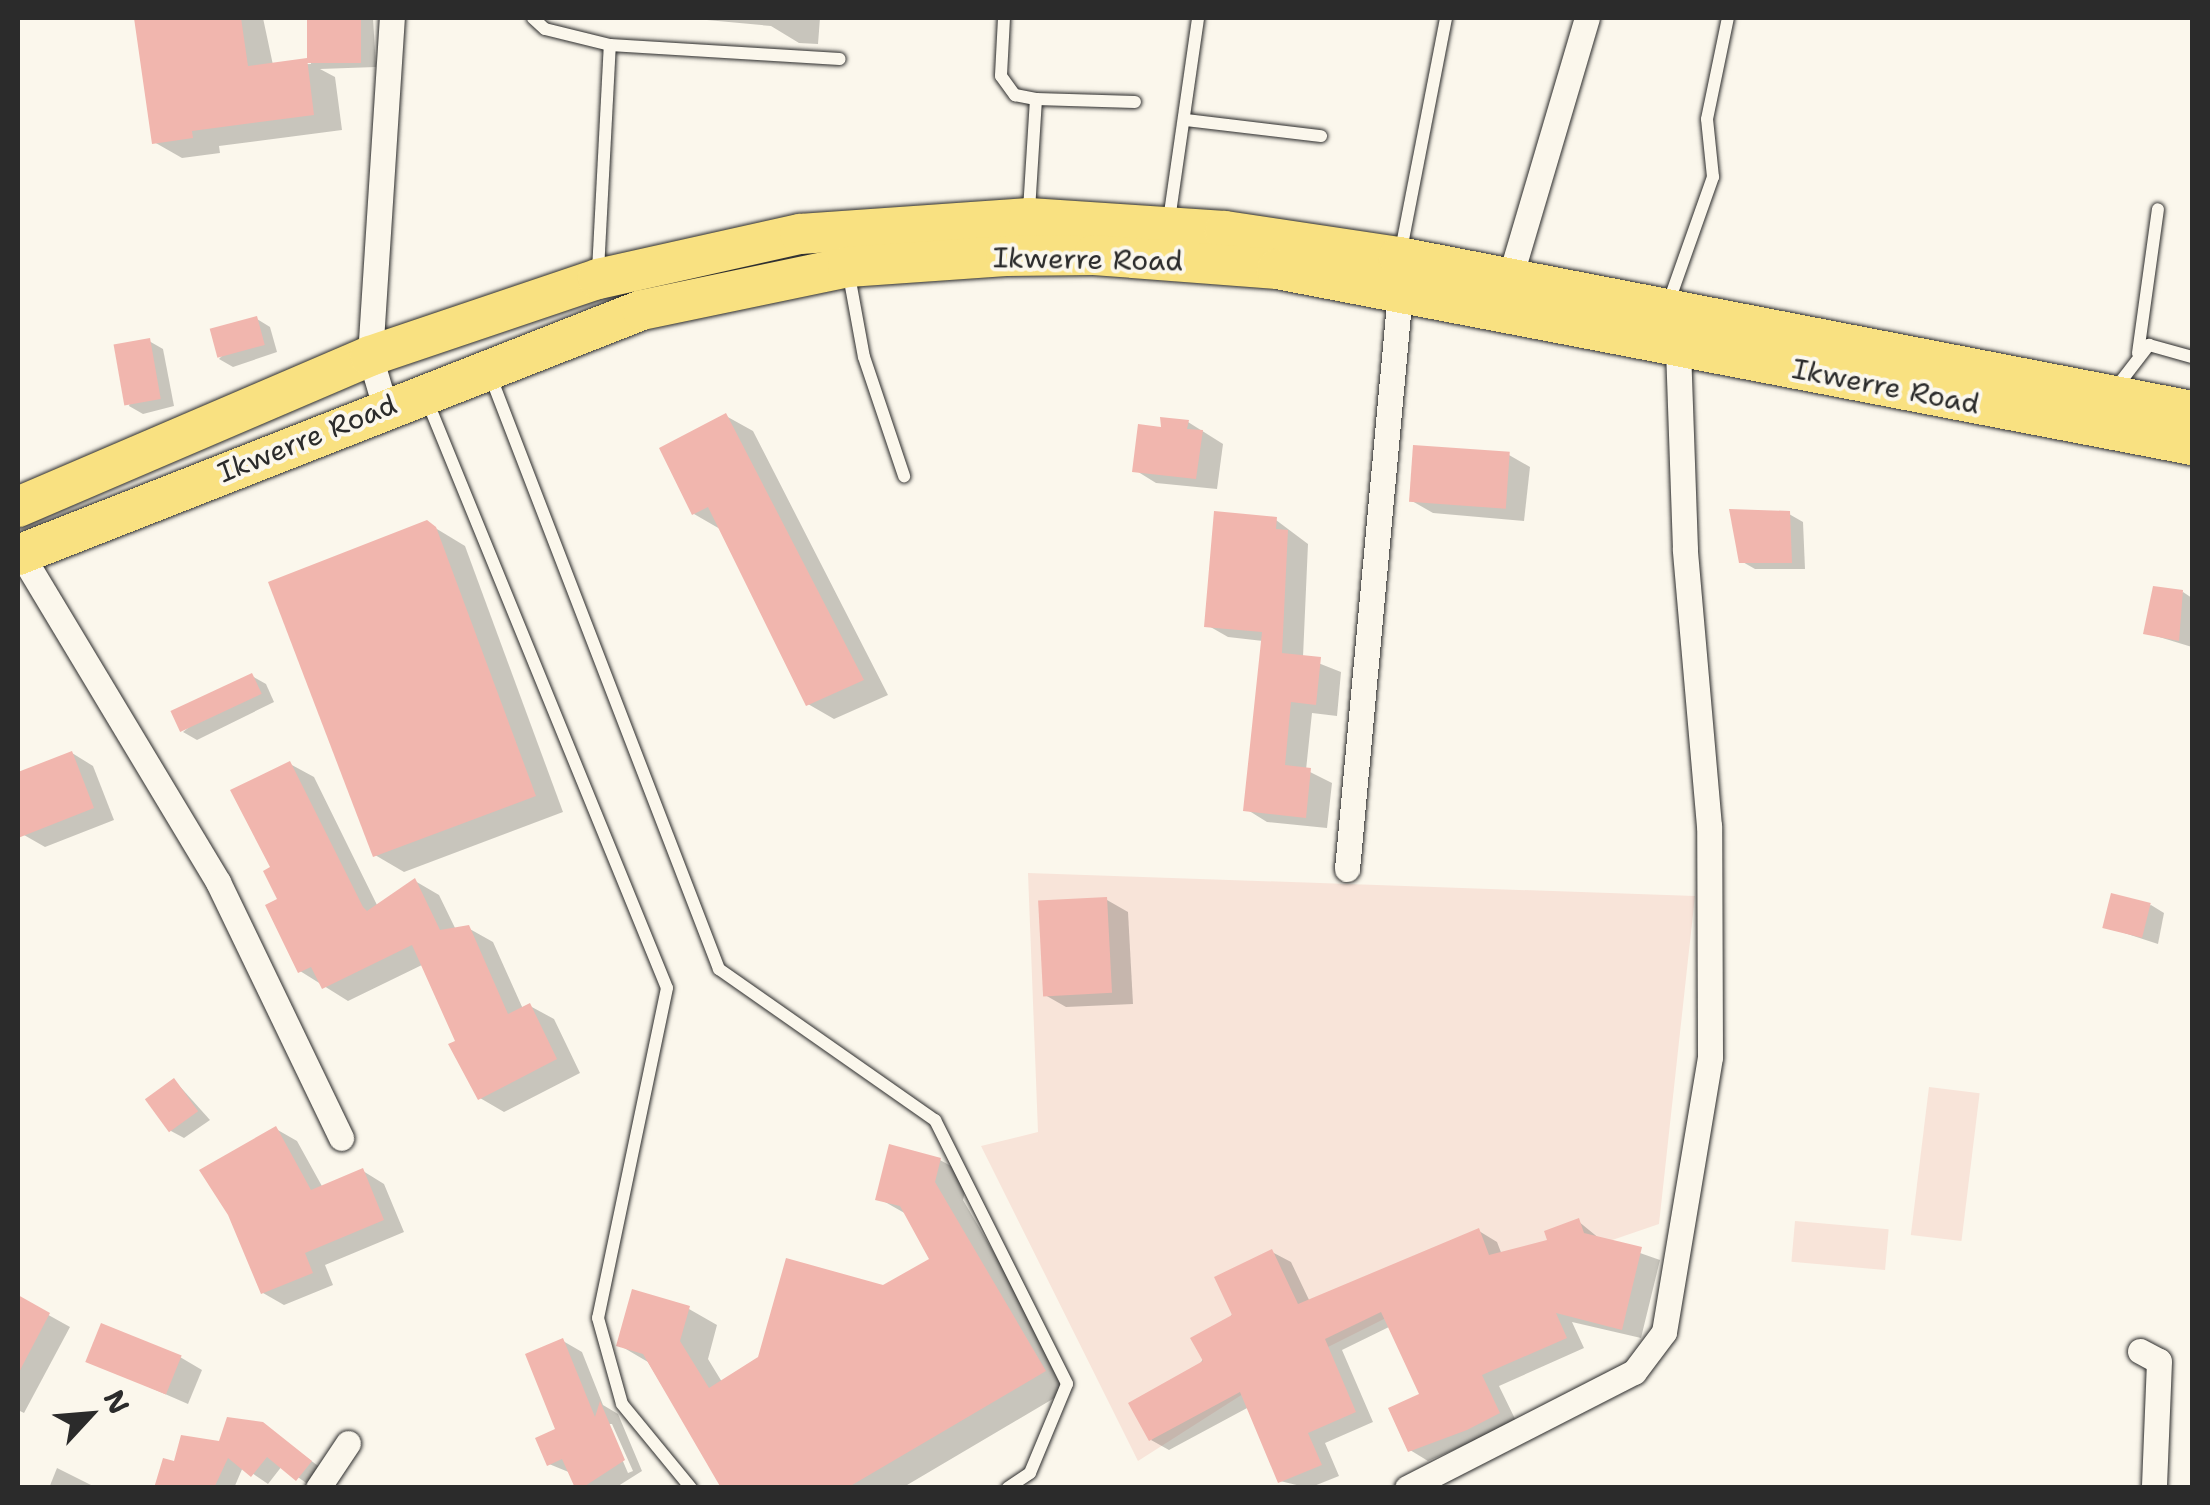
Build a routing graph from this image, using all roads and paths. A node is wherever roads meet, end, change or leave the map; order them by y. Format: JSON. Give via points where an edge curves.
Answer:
{"nodes":[{"id":1,"x":392,"y":18,"type":"edge"},
{"id":2,"x":532,"y":18,"type":"edge"},
{"id":3,"x":1004,"y":18,"type":"edge"},
{"id":4,"x":1198,"y":18,"type":"edge"},
{"id":5,"x":1446,"y":18,"type":"edge"},
{"id":6,"x":1587,"y":18,"type":"edge"},
{"id":7,"x":1728,"y":18,"type":"edge"},
{"id":8,"x":610,"y":44,"type":"junction"},
{"id":9,"x":840,"y":59,"type":"dead end"},
{"id":10,"x":1036,"y":98,"type":"junction"},
{"id":11,"x":1134,"y":102,"type":"dead end"},
{"id":12,"x":1186,"y":120,"type":"junction"},
{"id":13,"x":1321,"y":136,"type":"dead end"},
{"id":14,"x":2158,"y":209,"type":"dead end"},
{"id":15,"x":1029,"y":218,"type":"junction"},
{"id":16,"x":1168,"y":228,"type":"junction"},
{"id":17,"x":848,"y":268,"type":"junction"},
{"id":18,"x":1400,"y":274,"type":"junction"},
{"id":19,"x":598,"y":279,"type":"junction"},
{"id":20,"x":1509,"y":280,"type":"junction"},
{"id":21,"x":1672,"y":328,"type":"junction"},
{"id":22,"x":2138,"y":353,"type":"junction"},
{"id":23,"x":370,"y":356,"type":"junction"},
{"id":24,"x":2192,"y":357,"type":"edge"},
{"id":25,"x":488,"y":368,"type":"junction"},
{"id":26,"x":424,"y":391,"type":"junction"},
{"id":27,"x":2111,"y":396,"type":"junction"},
{"id":28,"x":385,"y":407,"type":"junction"},
{"id":29,"x":2192,"y":412,"type":"edge"},
{"id":30,"x":2192,"y":445,"type":"edge"},
{"id":31,"x":904,"y":476,"type":"dead end"},
{"id":32,"x":18,"y":507,"type":"edge"},
{"id":33,"x":19,"y":554,"type":"edge"},
{"id":34,"x":1347,"y":868,"type":"dead end"},
{"id":35,"x":341,"y":1138,"type":"dead end"},
{"id":36,"x":2140,"y":1351,"type":"dead end"},
{"id":37,"x":348,"y":1443,"type":"dead end"},
{"id":38,"x":318,"y":1488,"type":"edge"},
{"id":39,"x":690,"y":1488,"type":"edge"},
{"id":40,"x":1008,"y":1488,"type":"edge"},
{"id":41,"x":1407,"y":1488,"type":"edge"},
{"id":42,"x":2154,"y":1488,"type":"edge"}],
"edges":[{"from":1,"to":23,"type":"street"},
{"from":2,"to":8,"type":"lane","via":[[545,29]]},
{"from":3,"to":10,"type":"lane","via":[[1001,76],[1015,95]]},
{"from":4,"to":12,"type":"lane"},
{"from":5,"to":18,"type":"lane"},
{"from":6,"to":20,"type":"street"},
{"from":7,"to":21,"type":"lane","via":[[1706,119],[1713,177]]},
{"from":8,"to":9,"type":"lane"},
{"from":8,"to":19,"type":"lane"},
{"from":10,"to":11,"type":"lane"},
{"from":10,"to":15,"type":"lane"},
{"from":12,"to":13,"type":"lane"},
{"from":12,"to":16,"type":"lane"},
{"from":14,"to":22,"type":"lane"},
{"from":15,"to":16,"type":"main road"},
{"from":15,"to":19,"type":"main road","via":[[800,234]]},
{"from":16,"to":18,"type":"main road"},
{"from":17,"to":18,"type":"main road","name":"Ikwerre Road","via":[[1094,255]]},
{"from":17,"to":25,"type":"main road","name":"Ikwerre Road","via":[[642,310]]},
{"from":17,"to":31,"type":"lane","via":[[864,358]]},
{"from":18,"to":20,"type":"main road"},
{"from":18,"to":21,"type":"main road","name":"Ikwerre Road"},
{"from":18,"to":34,"type":"street"},
{"from":19,"to":23,"type":"main road"},
{"from":20,"to":21,"type":"main road"},
{"from":21,"to":27,"type":"main road"},
{"from":21,"to":30,"type":"main road","name":"Ikwerre Road"},
{"from":21,"to":41,"type":"street","via":[[1709,826],[1710,1056],[1664,1332],[1634,1372]]},
{"from":22,"to":24,"type":"lane","via":[[2149,345]]},
{"from":22,"to":27,"type":"lane"},
{"from":23,"to":28,"type":"street"},
{"from":23,"to":32,"type":"main road"},
{"from":25,"to":26,"type":"main road","name":"Ikwerre Road"},
{"from":25,"to":40,"type":"lane","via":[[719,969],[935,1120],[1067,1384],[1030,1472]]},
{"from":26,"to":28,"type":"main road","name":"Ikwerre Road"},
{"from":26,"to":39,"type":"lane","via":[[667,988],[598,1318],[622,1404]]},
{"from":27,"to":29,"type":"main road"},
{"from":28,"to":33,"type":"main road","name":"Ikwerre Road"},
{"from":33,"to":35,"type":"street","via":[[218,882]]},
{"from":36,"to":42,"type":"street","via":[[2159,1361]]},
{"from":37,"to":38,"type":"street"}]}
